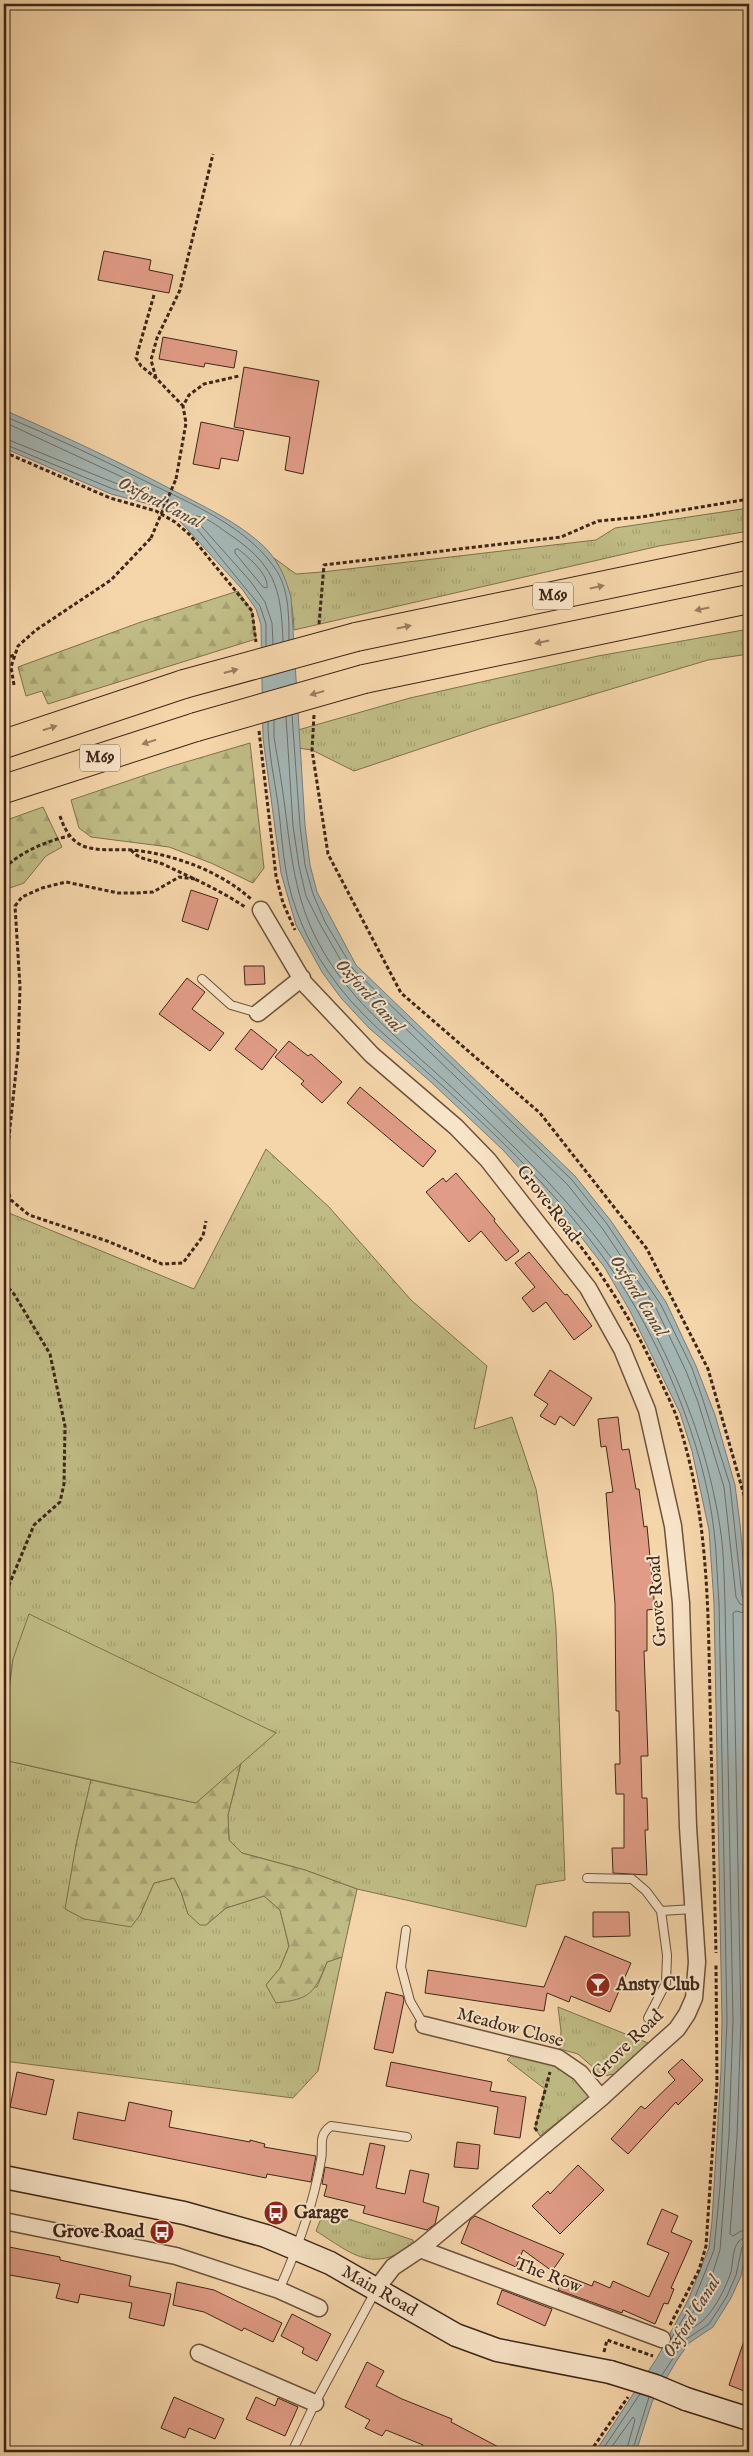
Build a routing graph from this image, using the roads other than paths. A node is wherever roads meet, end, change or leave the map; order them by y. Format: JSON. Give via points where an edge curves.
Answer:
{"nodes":[{"id":1,"x":749,"y":555,"type":"edge"},
{"id":2,"x":749,"y":599,"type":"edge"},
{"id":3,"x":4,"y":744,"type":"edge"},
{"id":4,"x":4,"y":790,"type":"edge"},
{"id":5,"x":261,"y":910,"type":"road end"},
{"id":6,"x":302,"y":978,"type":"junction"},
{"id":7,"x":202,"y":979,"type":"dead end"},
{"id":8,"x":258,"y":1013,"type":"joint"},
{"id":9,"x":587,"y":1878,"type":"dead end"},
{"id":10,"x":693,"y":1909,"type":"junction"},
{"id":11,"x":661,"y":1910,"type":"junction"},
{"id":12,"x":406,"y":1930,"type":"dead end"},
{"id":13,"x":648,"y":2018,"type":"dead end"},
{"id":14,"x":424,"y":2026,"type":"joint"},
{"id":15,"x":601,"y":2098,"type":"junction"},
{"id":16,"x":407,"y":2137,"type":"dead end"},
{"id":17,"x":4,"y":2177,"type":"edge"},
{"id":18,"x":4,"y":2221,"type":"edge"},
{"id":19,"x":298,"y":2249,"type":"junction"},
{"id":20,"x":420,"y":2249,"type":"junction"},
{"id":21,"x":377,"y":2288,"type":"junction"},
{"id":22,"x":279,"y":2290,"type":"junction"},
{"id":23,"x":318,"y":2308,"type":"dead end"},
{"id":24,"x":662,"y":2339,"type":"road end"},
{"id":25,"x":199,"y":2354,"type":"dead end"},
{"id":26,"x":315,"y":2403,"type":"junction"},
{"id":27,"x":749,"y":2419,"type":"edge"},
{"id":28,"x":292,"y":2452,"type":"edge"}],
"edges":[{"from":3,"to":1,"type":"highway","number":"M69","one_way":true,"bridge":true,"via":[[184,684],[356,637]]},
{"from":2,"to":4,"type":"highway","number":"M69","one_way":true,"bridge":true,"via":[[364,679],[196,727]]},
{"from":5,"to":6,"type":"street","name":"Grove Road"},
{"from":6,"to":8,"type":"street"},
{"from":6,"to":10,"type":"street","name":"Grove Road","via":[[372,1055],[456,1127],[488,1160],[588,1288],[622,1349],[647,1410],[673,1526],[681,1604]]},
{"from":7,"to":8,"type":"lane","via":[[231,1005]]},
{"from":9,"to":11,"type":"lane","via":[[632,1879]]},
{"from":10,"to":11,"type":"lane"},
{"from":10,"to":15,"type":"street","name":"Grove Road","via":[[697,1982],[687,2014],[677,2028]]},
{"from":11,"to":13,"type":"lane","via":[[667,1955],[666,1983]]},
{"from":12,"to":14,"type":"lane","via":[[401,1967],[410,2001]]},
{"from":14,"to":15,"type":"street","name":"Meadow Close","via":[[554,2057],[580,2072]]},
{"from":15,"to":20,"type":"street","name":"Grove Road"},
{"from":16,"to":19,"type":"lane","via":[[331,2126],[325,2130],[320,2143],[322,2158]]},
{"from":17,"to":19,"type":"main road","name":"Main Road","via":[[184,2213],[231,2225]]},
{"from":18,"to":22,"type":"street","via":[[176,2256]]},
{"from":19,"to":21,"type":"main road","name":"Main Road"},
{"from":19,"to":22,"type":"lane"},
{"from":20,"to":21,"type":"street","name":"Grove Road","via":[[393,2267]]},
{"from":20,"to":24,"type":"street","name":"The Row"},
{"from":21,"to":26,"type":"lane"},
{"from":21,"to":27,"type":"main road","name":"Main Road","bridge":true,"via":[[456,2335],[497,2350],[605,2371]]},
{"from":22,"to":23,"type":"street"},
{"from":25,"to":26,"type":"street"},
{"from":26,"to":28,"type":"lane"}]}
